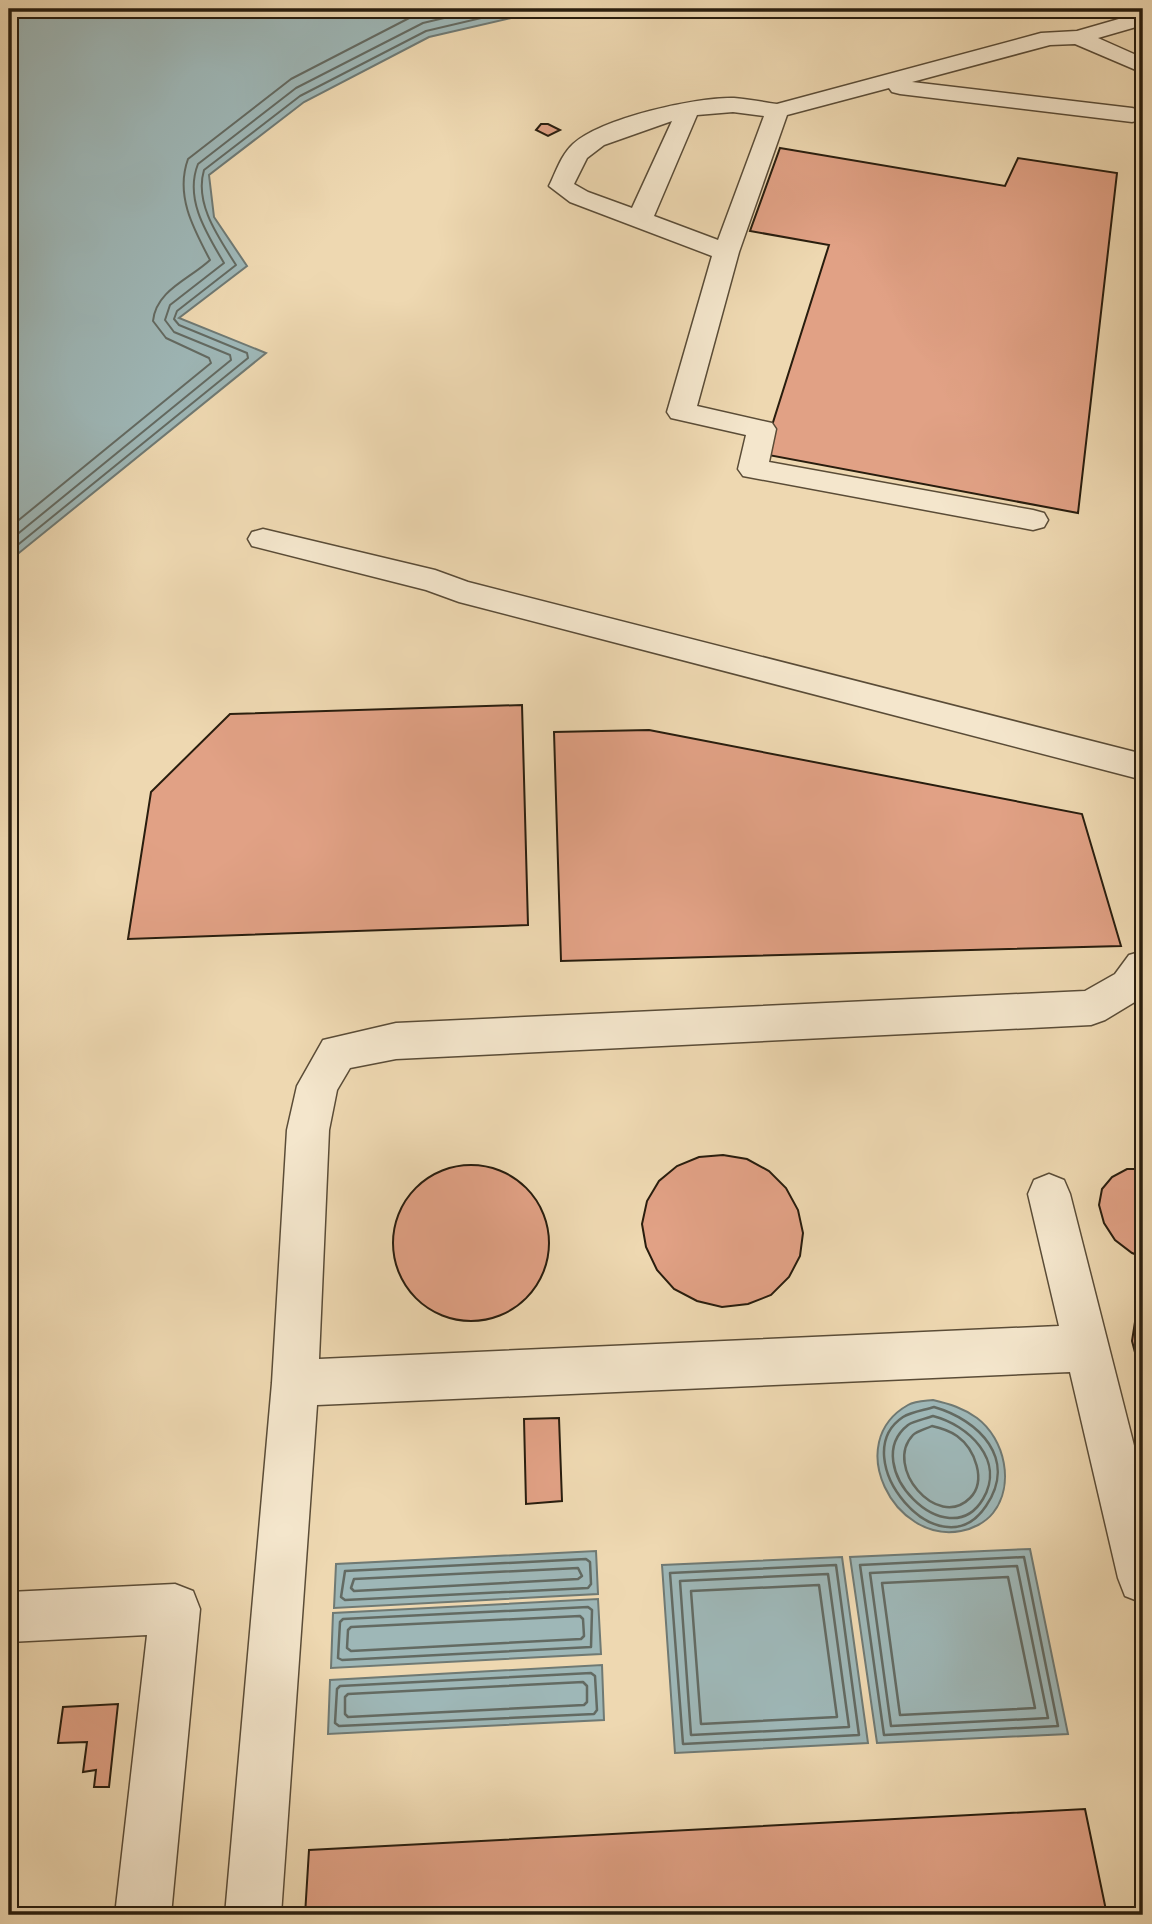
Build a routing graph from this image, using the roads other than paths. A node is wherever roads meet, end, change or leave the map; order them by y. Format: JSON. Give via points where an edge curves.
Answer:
{"nodes":[{"id":1,"x":1143,"y":18,"type":"edge"},
{"id":2,"x":1077,"y":37,"type":"junction"},
{"id":3,"x":1143,"y":65,"type":"edge"},
{"id":4,"x":881,"y":84,"type":"junction"},
{"id":5,"x":776,"y":111,"type":"junction"},
{"id":6,"x":687,"y":112,"type":"junction"},
{"id":7,"x":1132,"y":115,"type":"dead end"},
{"id":8,"x":639,"y":221,"type":"junction"},
{"id":9,"x":726,"y":252,"type":"junction"},
{"id":10,"x":1032,"y":520,"type":"dead end"},
{"id":11,"x":263,"y":539,"type":"dead end"},
{"id":12,"x":1143,"y":767,"type":"edge"},
{"id":13,"x":1143,"y":967,"type":"edge"},
{"id":14,"x":1049,"y":1194,"type":"dead end"},
{"id":15,"x":1087,"y":1348,"type":"junction"},
{"id":16,"x":295,"y":1383,"type":"junction"},
{"id":17,"x":1143,"y":1578,"type":"edge"},
{"id":18,"x":9,"y":1617,"type":"edge"},
{"id":19,"x":143,"y":1915,"type":"edge"},
{"id":20,"x":253,"y":1915,"type":"edge"}],
"edges":[{"from":1,"to":2,"type":"lane"},
{"from":2,"to":3,"type":"lane"},
{"from":2,"to":4,"type":"lane","via":[[1049,38]]},
{"from":4,"to":5,"type":"lane"},
{"from":4,"to":7,"type":"lane"},
{"from":5,"to":6,"type":"lane","via":[[732,105]]},
{"from":5,"to":9,"type":"lane"},
{"from":6,"to":8,"type":"lane"},
{"from":6,"to":8,"type":"lane","via":[[599,136],[580,150],[561,186]]},
{"from":8,"to":9,"type":"lane"},
{"from":9,"to":10,"type":"lane","via":[[681,412],[762,429],[753,469]]},
{"from":11,"to":12,"type":"lane"},
{"from":13,"to":16,"type":"lane","via":[[1129,986],[1091,1008],[396,1041],[337,1053],[317,1086],[308,1130]]},
{"from":14,"to":15,"type":"lane"},
{"from":15,"to":16,"type":"lane"},
{"from":15,"to":17,"type":"lane"},
{"from":16,"to":20,"type":"lane"},
{"from":18,"to":19,"type":"lane","via":[[175,1609]]}]}
